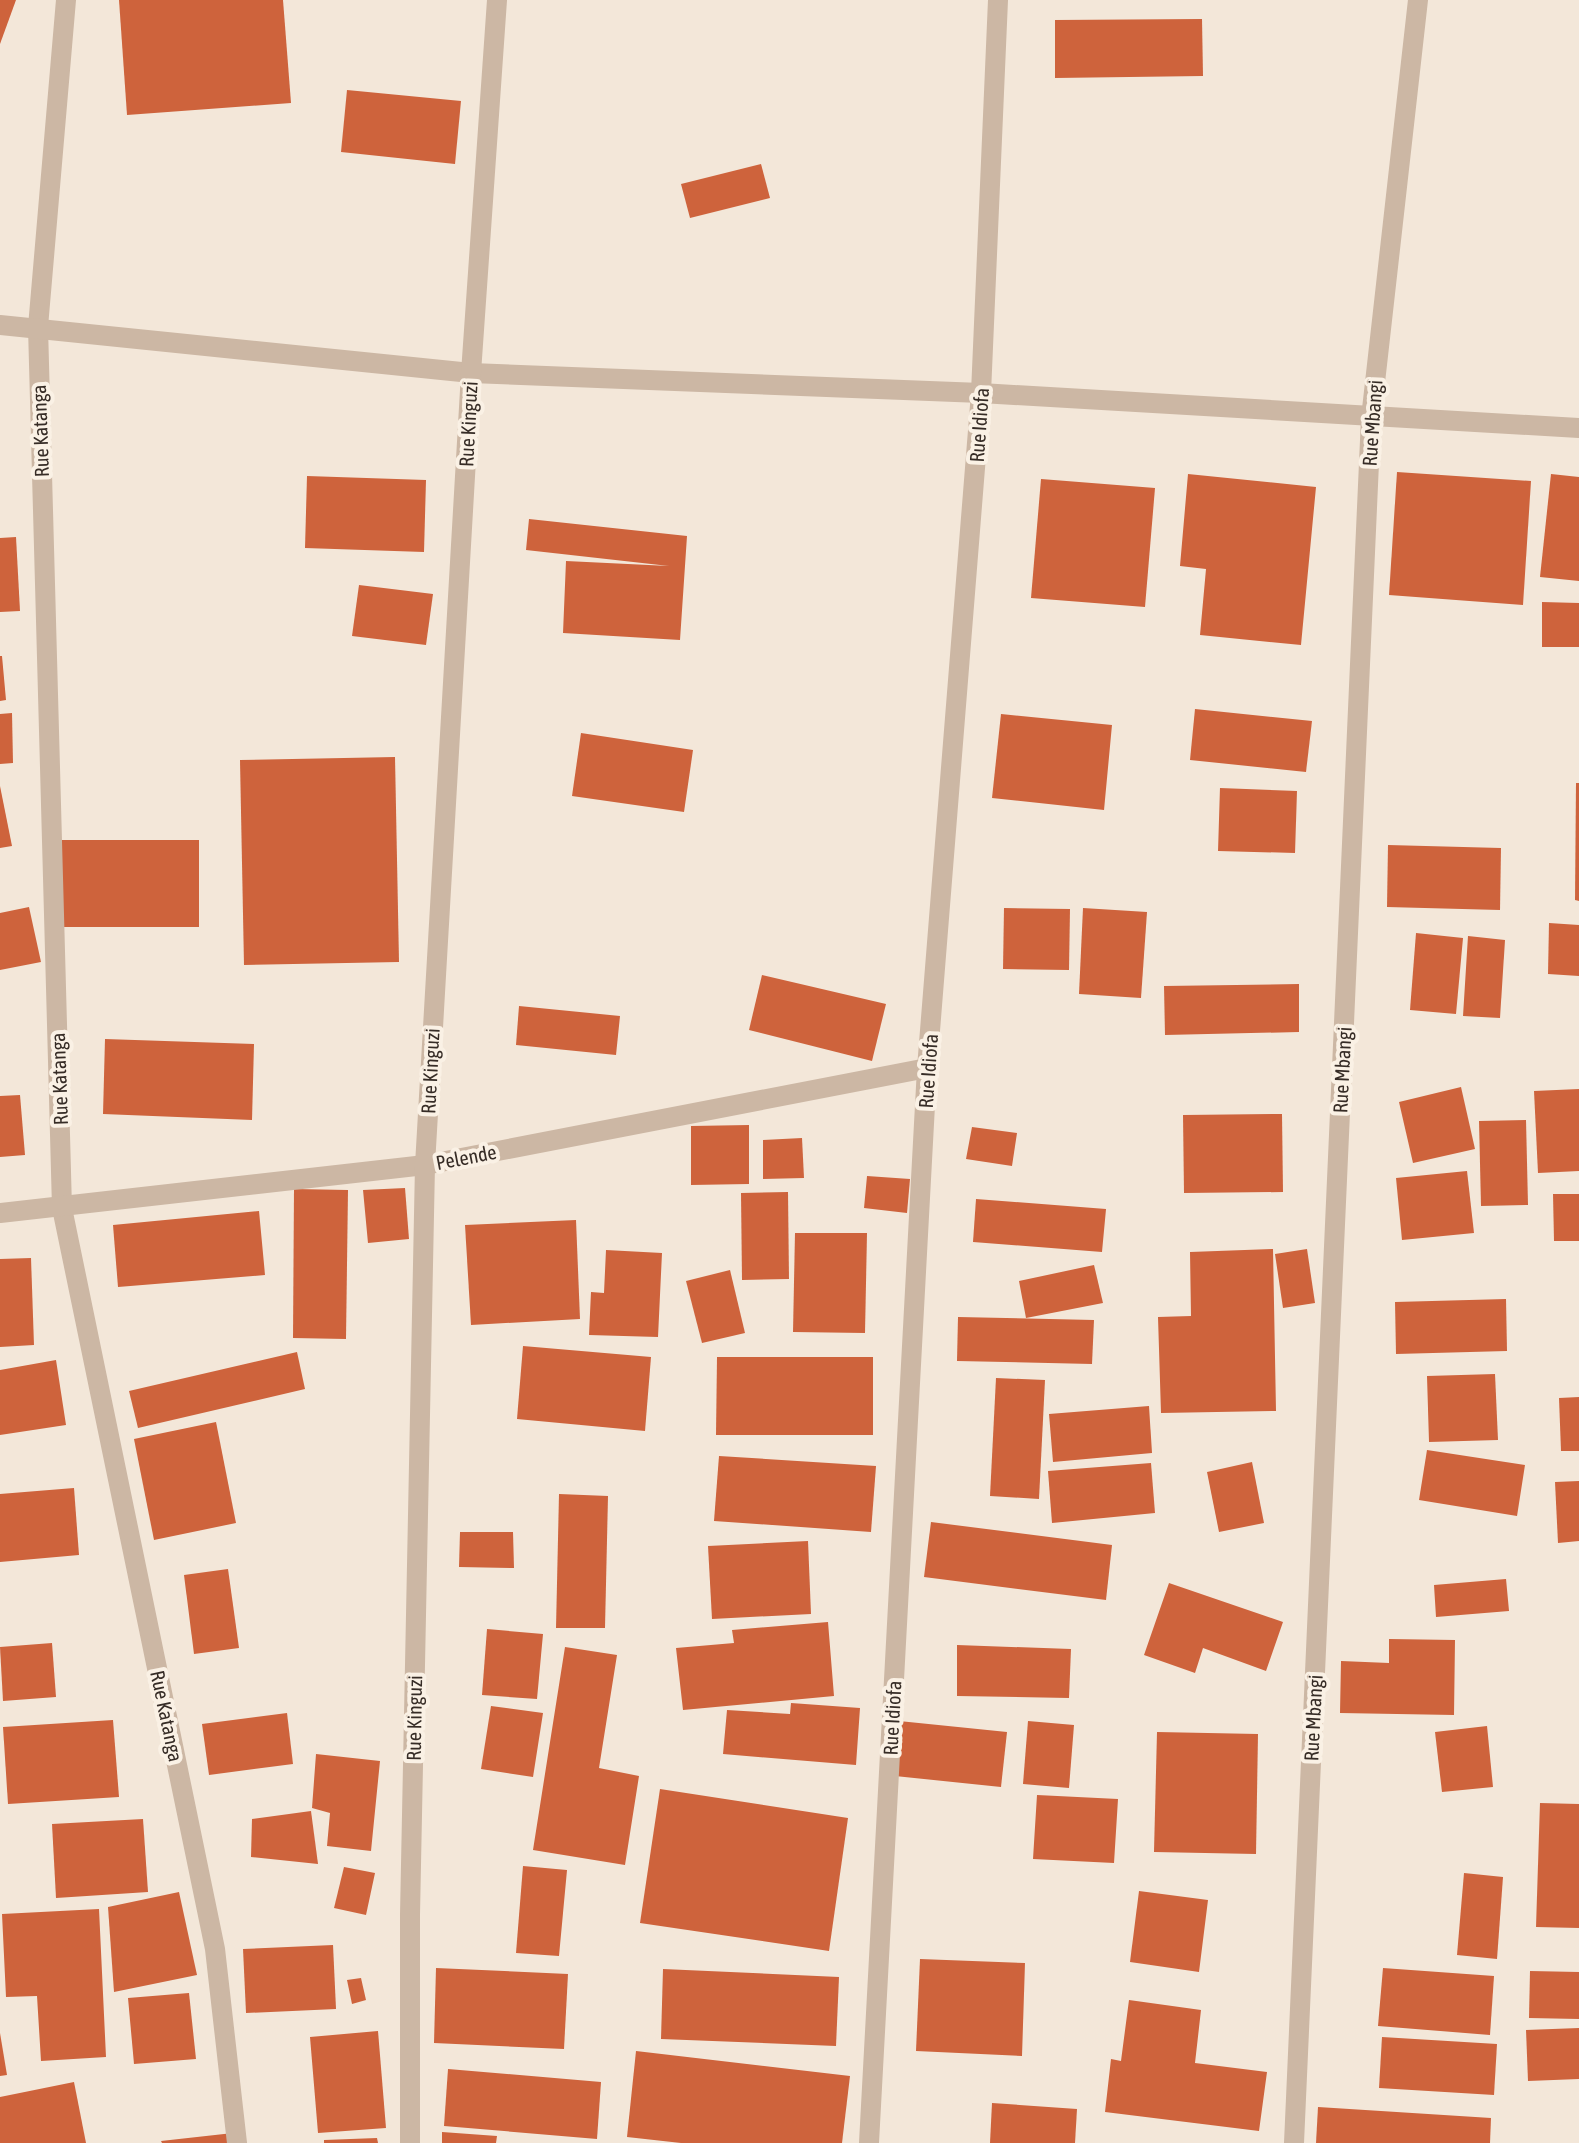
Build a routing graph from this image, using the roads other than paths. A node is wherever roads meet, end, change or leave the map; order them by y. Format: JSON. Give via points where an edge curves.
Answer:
{"nodes":[{"id":1,"x":66,"y":0,"type":"edge"},
{"id":2,"x":497,"y":0,"type":"edge"},
{"id":3,"x":998,"y":0,"type":"edge"},
{"id":4,"x":1418,"y":0,"type":"edge"},
{"id":5,"x":0,"y":325,"type":"edge"},
{"id":6,"x":38,"y":327,"type":"junction"},
{"id":7,"x":471,"y":373,"type":"junction"},
{"id":8,"x":981,"y":393,"type":"junction"},
{"id":9,"x":1371,"y":418,"type":"junction"},
{"id":10,"x":1579,"y":428,"type":"edge"},
{"id":11,"x":927,"y":1068,"type":"junction"},
{"id":12,"x":425,"y":1165,"type":"junction"},
{"id":13,"x":62,"y":1208,"type":"junction"},
{"id":14,"x":0,"y":1213,"type":"edge"},
{"id":15,"x":237,"y":2143,"type":"edge"},
{"id":16,"x":410,"y":2143,"type":"edge"},
{"id":17,"x":869,"y":2143,"type":"edge"},
{"id":18,"x":1294,"y":2143,"type":"edge"}],
"edges":[{"from":1,"to":6,"type":"street","name":"Rue Katanga"},
{"from":2,"to":7,"type":"street","name":"Rue Kinguzi"},
{"from":3,"to":8,"type":"street","name":"Rue Idiofa"},
{"from":4,"to":9,"type":"street","name":"Rue Mbangi"},
{"from":5,"to":6,"type":"street"},
{"from":6,"to":7,"type":"street"},
{"from":6,"to":13,"type":"street","name":"Rue Katanga"},
{"from":7,"to":8,"type":"street"},
{"from":7,"to":12,"type":"street","name":"Rue Kinguzi"},
{"from":8,"to":9,"type":"street"},
{"from":8,"to":11,"type":"street","name":"Rue Idiofa"},
{"from":9,"to":10,"type":"street"},
{"from":9,"to":18,"type":"street","name":"Rue Mbangi"},
{"from":11,"to":12,"type":"street","name":"Pelende"},
{"from":11,"to":17,"type":"street","name":"Rue Idiofa"},
{"from":12,"to":13,"type":"street","name":"Pelende"},
{"from":12,"to":16,"type":"street","name":"Rue Kinguzi"},
{"from":13,"to":14,"type":"street","name":"Pelende"},
{"from":13,"to":15,"type":"street","name":"Rue Katanga","via":[[215,1949]]}]}
